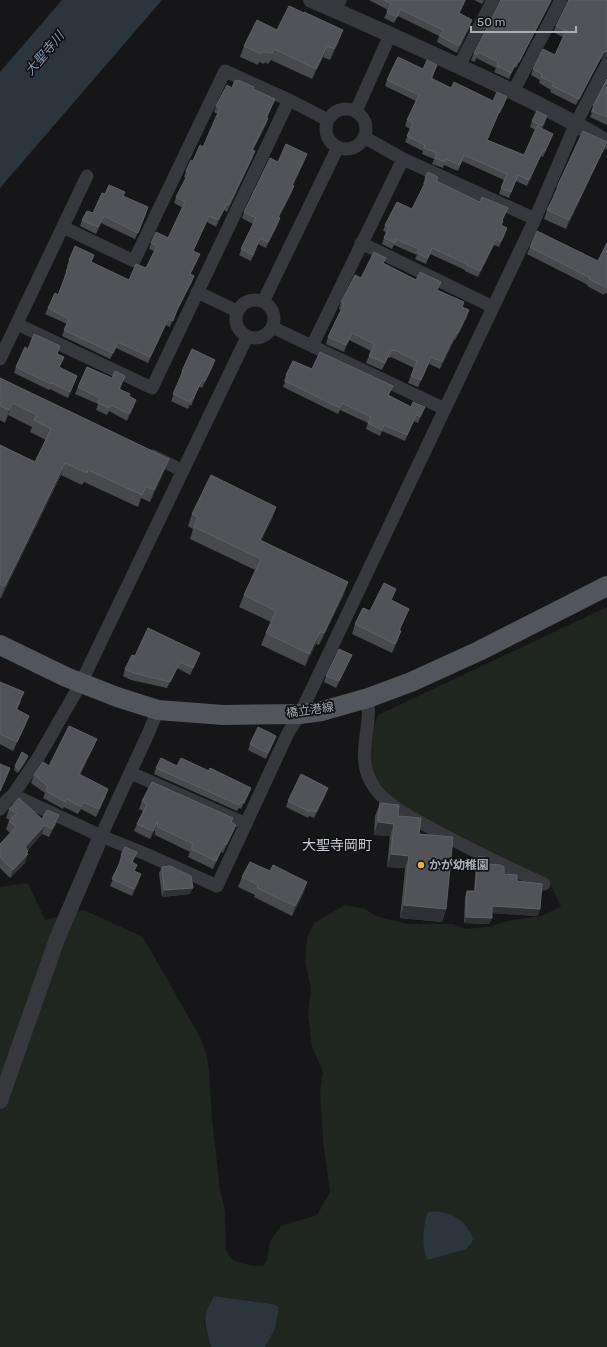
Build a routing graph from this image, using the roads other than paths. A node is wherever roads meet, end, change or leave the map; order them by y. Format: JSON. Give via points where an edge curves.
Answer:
{"nodes":[{"id":1,"x":311,"y":0,"type":"edge"},
{"id":2,"x":493,"y":0,"type":"edge"},
{"id":3,"x":561,"y":0,"type":"edge"},
{"id":4,"x":338,"y":5,"type":"edge"},
{"id":5,"x":390,"y":35,"type":"junction"},
{"id":6,"x":607,"y":64,"type":"edge"},
{"id":7,"x":459,"y":66,"type":"junction"},
{"id":8,"x":513,"y":92,"type":"junction"},
{"id":9,"x":289,"y":100,"type":"junction"},
{"id":10,"x":356,"y":111,"type":"junction"},
{"id":11,"x":328,"y":120,"type":"junction"},
{"id":12,"x":576,"y":123,"type":"junction"},
{"id":13,"x":364,"y":137,"type":"junction"},
{"id":14,"x":607,"y":142,"type":"edge"},
{"id":15,"x":338,"y":147,"type":"junction"},
{"id":16,"x":403,"y":159,"type":"junction"},
{"id":17,"x":87,"y":176,"type":"dead end"},
{"id":18,"x":535,"y":219,"type":"junction"},
{"id":19,"x":63,"y":227,"type":"junction"},
{"id":20,"x":361,"y":243,"type":"junction"},
{"id":21,"x":197,"y":292,"type":"junction"},
{"id":22,"x":263,"y":302,"type":"junction"},
{"id":23,"x":493,"y":307,"type":"junction"},
{"id":24,"x":237,"y":311,"type":"junction"},
{"id":25,"x":18,"y":324,"type":"junction"},
{"id":26,"x":272,"y":327,"type":"junction"},
{"id":27,"x":247,"y":337,"type":"junction"},
{"id":28,"x":312,"y":346,"type":"junction"},
{"id":29,"x":0,"y":359,"type":"edge"},
{"id":30,"x":444,"y":409,"type":"junction"},
{"id":31,"x":141,"y":451,"type":"edge"},
{"id":32,"x":183,"y":471,"type":"junction"},
{"id":33,"x":607,"y":586,"type":"edge"},
{"id":34,"x":0,"y":645,"type":"edge"},
{"id":35,"x":81,"y":683,"type":"junction"},
{"id":36,"x":368,"y":698,"type":"junction"},
{"id":37,"x":158,"y":710,"type":"junction"},
{"id":38,"x":300,"y":714,"type":"junction"},
{"id":39,"x":130,"y":773,"type":"junction"},
{"id":40,"x":5,"y":800,"type":"edge"},
{"id":41,"x":246,"y":824,"type":"junction"},
{"id":42,"x":101,"y":836,"type":"junction"},
{"id":43,"x":544,"y":884,"type":"dead end"},
{"id":44,"x":0,"y":1101,"type":"edge"}],
"edges":[{"from":1,"to":4,"type":"street"},
{"from":2,"to":7,"type":"street"},
{"from":3,"to":8,"type":"street"},
{"from":4,"to":5,"type":"street"},
{"from":5,"to":7,"type":"street"},
{"from":5,"to":10,"type":"street"},
{"from":6,"to":12,"type":"street"},
{"from":7,"to":8,"type":"street"},
{"from":8,"to":12,"type":"street"},
{"from":9,"to":11,"type":"street"},
{"from":9,"to":19,"type":"street","via":[[225,71],[134,261]]},
{"from":9,"to":21,"type":"street"},
{"from":10,"to":11,"type":"street","via":[[343,109],[332,114]]},
{"from":10,"to":13,"type":"street","via":[[365,121]]},
{"from":11,"to":15,"type":"street","via":[[326,133]]},
{"from":12,"to":14,"type":"street"},
{"from":12,"to":18,"type":"street"},
{"from":13,"to":15,"type":"street","via":[[352,148]]},
{"from":13,"to":16,"type":"street"},
{"from":15,"to":22,"type":"street"},
{"from":16,"to":18,"type":"street"},
{"from":16,"to":20,"type":"street"},
{"from":17,"to":19,"type":"street"},
{"from":18,"to":23,"type":"street"},
{"from":19,"to":25,"type":"street"},
{"from":20,"to":23,"type":"street"},
{"from":20,"to":28,"type":"street"},
{"from":21,"to":24,"type":"street"},
{"from":21,"to":25,"type":"street","via":[[152,388]]},
{"from":22,"to":24,"type":"street","via":[[257,300],[245,303]]},
{"from":22,"to":26,"type":"street","via":[[272,311]]},
{"from":23,"to":30,"type":"street"},
{"from":24,"to":27,"type":"street","via":[[238,329]]},
{"from":25,"to":29,"type":"street"},
{"from":26,"to":27,"type":"street","via":[[260,338]]},
{"from":26,"to":28,"type":"street"},
{"from":27,"to":32,"type":"street"},
{"from":28,"to":30,"type":"street"},
{"from":30,"to":38,"type":"street"},
{"from":31,"to":32,"type":"street"},
{"from":32,"to":35,"type":"street"},
{"from":33,"to":36,"type":"main road","name":"橋立港線","via":[[452,664]]},
{"from":34,"to":35,"type":"main road","name":"橋立港線"},
{"from":35,"to":37,"type":"main road","name":"橋立港線"},
{"from":35,"to":40,"type":"street","via":[[38,758]]},
{"from":36,"to":38,"type":"main road","name":"橋立港線","via":[[322,711]]},
{"from":36,"to":43,"type":"street","via":[[364,760],[370,780],[377,790],[404,814]]},
{"from":37,"to":38,"type":"main road","name":"橋立港線","via":[[223,715]]},
{"from":37,"to":39,"type":"street"},
{"from":38,"to":41,"type":"street","via":[[288,733]]},
{"from":39,"to":41,"type":"street"},
{"from":39,"to":42,"type":"street"},
{"from":40,"to":42,"type":"street"},
{"from":41,"to":42,"type":"street","via":[[217,886]]},
{"from":42,"to":44,"type":"street","via":[[57,939]]}]}
